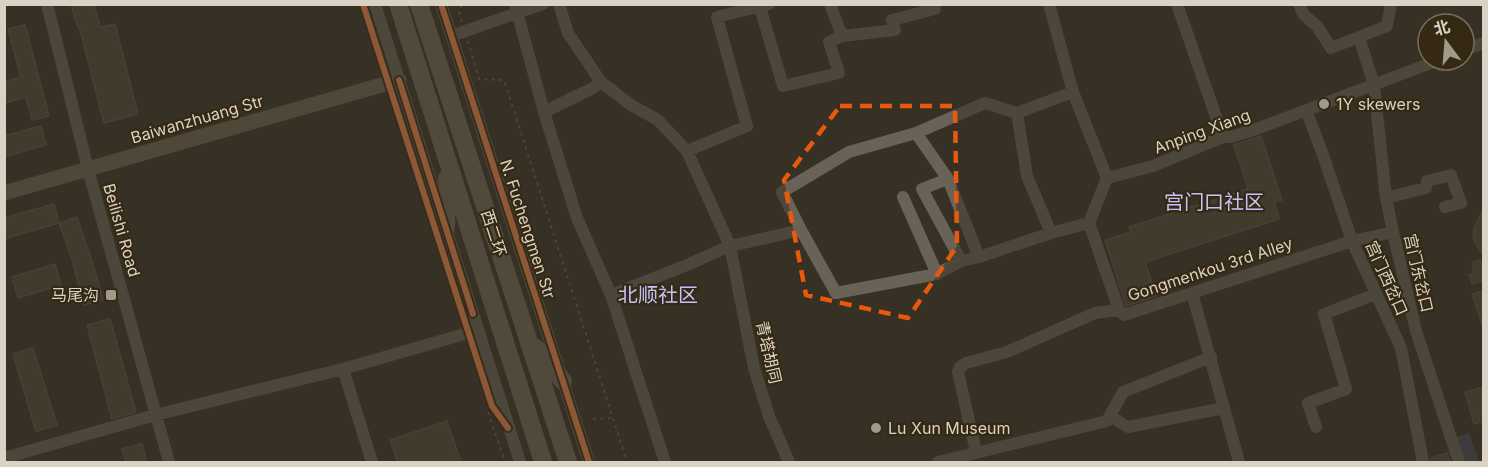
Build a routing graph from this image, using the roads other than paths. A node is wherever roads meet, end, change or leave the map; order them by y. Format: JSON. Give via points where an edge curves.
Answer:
{"nodes":[{"id":1,"x":47,"y":4,"type":"edge"},
{"id":2,"x":375,"y":4,"type":"edge"},
{"id":3,"x":398,"y":4,"type":"edge"},
{"id":4,"x":419,"y":4,"type":"edge"},
{"id":5,"x":441,"y":4,"type":"edge"},
{"id":6,"x":543,"y":4,"type":"edge"},
{"id":7,"x":559,"y":4,"type":"edge"},
{"id":8,"x":712,"y":4,"type":"edge"},
{"id":9,"x":830,"y":4,"type":"edge"},
{"id":10,"x":934,"y":4,"type":"edge"},
{"id":11,"x":1049,"y":4,"type":"edge"},
{"id":12,"x":1177,"y":4,"type":"edge"},
{"id":13,"x":1299,"y":4,"type":"edge"},
{"id":14,"x":1391,"y":4,"type":"edge"},
{"id":15,"x":765,"y":6,"type":"edge"},
{"id":16,"x":516,"y":9,"type":"edge"},
{"id":17,"x":717,"y":17,"type":"junction"},
{"id":18,"x":451,"y":36,"type":"junction"},
{"id":19,"x":842,"y":36,"type":"junction"},
{"id":20,"x":1359,"y":37,"type":"junction"},
{"id":21,"x":1416,"y":69,"type":"edge"},
{"id":22,"x":399,"y":80,"type":"junction"},
{"id":23,"x":601,"y":82,"type":"junction"},
{"id":24,"x":1374,"y":85,"type":"junction"},
{"id":25,"x":1073,"y":92,"type":"junction"},
{"id":26,"x":1306,"y":110,"type":"junction"},
{"id":27,"x":544,"y":112,"type":"junction"},
{"id":28,"x":1017,"y":113,"type":"junction"},
{"id":29,"x":916,"y":133,"type":"junction"},
{"id":30,"x":1223,"y":137,"type":"junction"},
{"id":31,"x":687,"y":151,"type":"junction"},
{"id":32,"x":447,"y":161,"type":"junction"},
{"id":33,"x":87,"y":169,"type":"junction"},
{"id":34,"x":1107,"y":178,"type":"junction"},
{"id":35,"x":948,"y":179,"type":"junction"},
{"id":36,"x":4,"y":193,"type":"edge"},
{"id":37,"x":903,"y":196,"type":"dead end"},
{"id":38,"x":1386,"y":198,"type":"junction"},
{"id":39,"x":1445,"y":207,"type":"dead end"},
{"id":40,"x":1089,"y":223,"type":"junction"},
{"id":41,"x":447,"y":228,"type":"junction"},
{"id":42,"x":801,"y":231,"type":"junction"},
{"id":43,"x":1393,"y":232,"type":"junction"},
{"id":44,"x":1051,"y":233,"type":"junction"},
{"id":45,"x":1352,"y":240,"type":"junction"},
{"id":46,"x":730,"y":246,"type":"junction"},
{"id":47,"x":979,"y":257,"type":"junction"},
{"id":48,"x":961,"y":261,"type":"junction"},
{"id":49,"x":936,"y":274,"type":"junction"},
{"id":50,"x":1192,"y":293,"type":"junction"},
{"id":51,"x":1376,"y":294,"type":"junction"},
{"id":52,"x":611,"y":295,"type":"junction"},
{"id":53,"x":1119,"y":310,"type":"junction"},
{"id":54,"x":468,"y":333,"type":"dead end"},
{"id":55,"x":528,"y":339,"type":"junction"},
{"id":56,"x":1211,"y":357,"type":"junction"},
{"id":57,"x":344,"y":369,"type":"junction"},
{"id":58,"x":563,"y":381,"type":"junction"},
{"id":59,"x":1224,"y":408,"type":"junction"},
{"id":60,"x":155,"y":415,"type":"junction"},
{"id":61,"x":1110,"y":416,"type":"junction"},
{"id":62,"x":1317,"y":427,"type":"dead end"},
{"id":63,"x":976,"y":452,"type":"junction"},
{"id":64,"x":4,"y":458,"type":"edge"},
{"id":65,"x":170,"y":462,"type":"edge"},
{"id":66,"x":372,"y":462,"type":"edge"},
{"id":67,"x":520,"y":462,"type":"edge"},
{"id":68,"x":543,"y":462,"type":"edge"},
{"id":69,"x":568,"y":462,"type":"edge"},
{"id":70,"x":589,"y":462,"type":"edge"},
{"id":71,"x":665,"y":462,"type":"edge"},
{"id":72,"x":789,"y":462,"type":"edge"},
{"id":73,"x":939,"y":462,"type":"edge"},
{"id":74,"x":1239,"y":462,"type":"edge"},
{"id":75,"x":1420,"y":462,"type":"edge"},
{"id":76,"x":1459,"y":462,"type":"edge"}],
"edges":[{"from":1,"to":33,"type":"street","name":"Beilishi Road"},
{"from":2,"to":22,"type":"street"},
{"from":3,"to":32,"type":"highway","name":"西二环"},
{"from":4,"to":55,"type":"highway","name":"西二环"},
{"from":5,"to":18,"type":"street","name":"N. Fuchengmen Str"},
{"from":6,"to":16,"type":"street"},
{"from":7,"to":23,"type":"street","name":"青塔胡同","via":[[568,33]]},
{"from":8,"to":17,"type":"street"},
{"from":9,"to":19,"type":"street"},
{"from":10,"to":19,"type":"street","via":[[936,9],[892,20],[895,30]]},
{"from":11,"to":25,"type":"street"},
{"from":12,"to":30,"type":"street"},
{"from":13,"to":20,"type":"street","via":[[1331,48]]},
{"from":14,"to":20,"type":"street","via":[[1387,26]]},
{"from":15,"to":17,"type":"street"},
{"from":15,"to":19,"type":"street","via":[[783,86],[839,73],[829,42]]},
{"from":16,"to":18,"type":"street"},
{"from":16,"to":27,"type":"street"},
{"from":17,"to":31,"type":"street","via":[[747,126]]},
{"from":18,"to":58,"type":"street","name":"N. Fuchengmen Str"},
{"from":20,"to":24,"type":"street","name":"宫门东岔口"},
{"from":21,"to":24,"type":"street","name":"Anping Xiang"},
{"from":22,"to":33,"type":"main road","name":"Baiwanzhuang Str"},
{"from":22,"to":41,"type":"street"},
{"from":23,"to":27,"type":"street"},
{"from":23,"to":31,"type":"street","name":"青塔胡同","via":[[658,120]]},
{"from":24,"to":26,"type":"street","name":"Anping Xiang"},
{"from":24,"to":38,"type":"street","name":"宫门东岔口"},
{"from":25,"to":28,"type":"street"},
{"from":25,"to":34,"type":"street"},
{"from":26,"to":30,"type":"street","name":"Anping Xiang"},
{"from":26,"to":45,"type":"street","name":"宫门西岔口"},
{"from":27,"to":52,"type":"street","via":[[577,218]]},
{"from":28,"to":29,"type":"street","via":[[985,103]]},
{"from":28,"to":44,"type":"street","via":[[1027,176]]},
{"from":29,"to":35,"type":"street"},
{"from":29,"to":42,"type":"street","via":[[849,152],[782,192]]},
{"from":30,"to":34,"type":"street","name":"Anping Xiang","via":[[1153,166]]},
{"from":31,"to":46,"type":"street","name":"青塔胡同"},
{"from":32,"to":41,"type":"highway"},
{"from":32,"to":68,"type":"highway","name":"西二环"},
{"from":33,"to":36,"type":"main road","name":"Baiwanzhuang Str"},
{"from":33,"to":60,"type":"street","name":"Beilishi Road"},
{"from":34,"to":40,"type":"street"},
{"from":35,"to":47,"type":"street"},
{"from":35,"to":48,"type":"street","via":[[922,189]]},
{"from":37,"to":49,"type":"street"},
{"from":38,"to":39,"type":"street","via":[[1426,188],[1427,181],[1451,175],[1461,203]]},
{"from":38,"to":43,"type":"street","name":"宫门东岔口"},
{"from":40,"to":44,"type":"street"},
{"from":40,"to":53,"type":"street"},
{"from":41,"to":67,"type":"street"},
{"from":42,"to":46,"type":"street"},
{"from":42,"to":49,"type":"street","via":[[836,293]]},
{"from":43,"to":45,"type":"street","name":"Gongmenkou 3rd Alley"},
{"from":43,"to":76,"type":"street","name":"宫门东岔口","via":[[1416,331]]},
{"from":44,"to":47,"type":"street"},
{"from":45,"to":50,"type":"street","name":"Gongmenkou 3rd Alley"},
{"from":45,"to":51,"type":"street","name":"宫门西岔口"},
{"from":46,"to":52,"type":"street"},
{"from":46,"to":72,"type":"street","name":"青塔胡同","via":[[754,368]]},
{"from":47,"to":48,"type":"street"},
{"from":48,"to":49,"type":"street"},
{"from":50,"to":53,"type":"street","name":"Gongmenkou 3rd Alley","via":[[1124,315]]},
{"from":50,"to":56,"type":"street"},
{"from":51,"to":62,"type":"street","via":[[1324,314],[1346,389],[1308,403]]},
{"from":51,"to":75,"type":"street","name":"宫门西岔口","via":[[1401,348]]},
{"from":52,"to":71,"type":"street"},
{"from":53,"to":63,"type":"street","name":"Gongmenkou 3rd Alley","via":[[1095,313],[1007,352],[960,367]]},
{"from":54,"to":57,"type":"street"},
{"from":55,"to":58,"type":"highway"},
{"from":55,"to":69,"type":"highway","name":"西二环"},
{"from":56,"to":59,"type":"street"},
{"from":56,"to":61,"type":"street","via":[[1123,392]]},
{"from":57,"to":60,"type":"street"},
{"from":57,"to":66,"type":"street"},
{"from":58,"to":70,"type":"street","name":"N. Fuchengmen Str"},
{"from":59,"to":61,"type":"street","via":[[1128,427]]},
{"from":59,"to":74,"type":"street"},
{"from":60,"to":64,"type":"street"},
{"from":60,"to":65,"type":"street","name":"Beilishi Road"},
{"from":61,"to":63,"type":"street","via":[[1107,421],[1069,432]]},
{"from":63,"to":73,"type":"street"}]}
